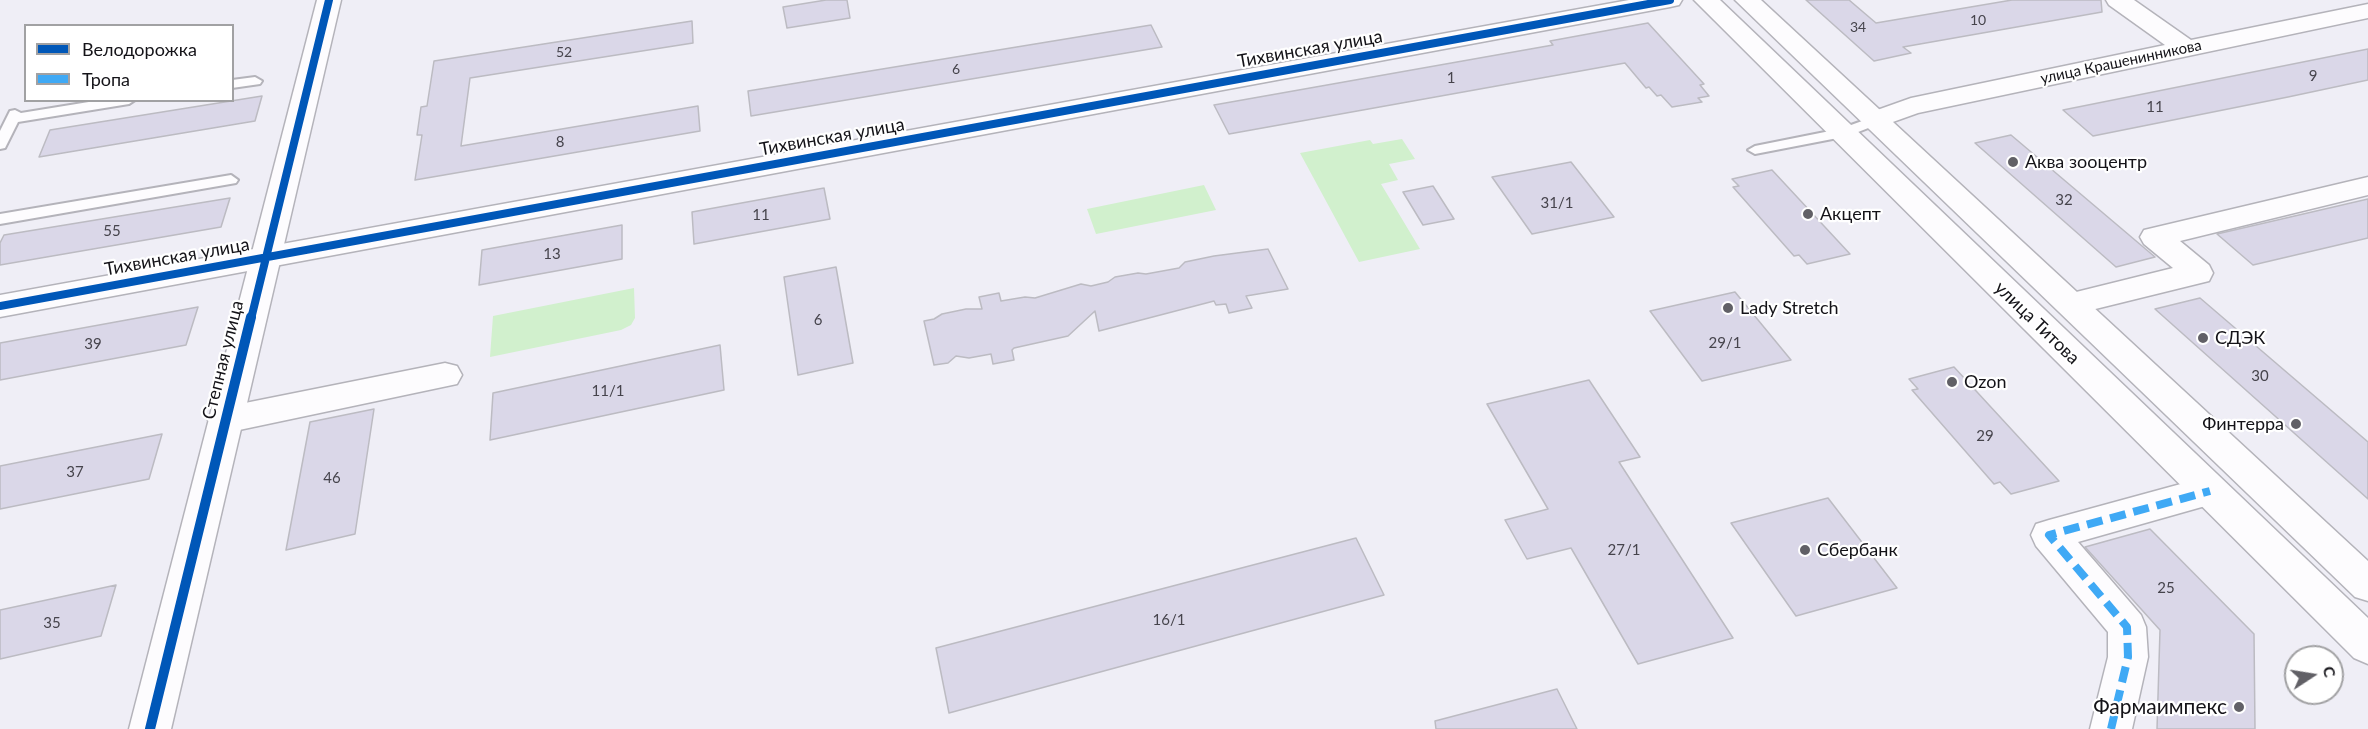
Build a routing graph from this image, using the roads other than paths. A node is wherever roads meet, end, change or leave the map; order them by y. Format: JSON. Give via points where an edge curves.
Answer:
{"nodes":[{"id":1,"x":329,"y":0,"type":"edge"},
{"id":2,"x":1670,"y":0,"type":"edge"},
{"id":3,"x":1706,"y":0,"type":"edge"},
{"id":4,"x":1747,"y":0,"type":"edge"},
{"id":5,"x":2118,"y":0,"type":"edge"},
{"id":6,"x":2368,"y":10,"type":"edge"},
{"id":7,"x":2187,"y":49,"type":"junction"},
{"id":8,"x":255,"y":81,"type":"dead end"},
{"id":9,"x":234,"y":84,"type":"edge"},
{"id":10,"x":115,"y":102,"type":"edge"},
{"id":11,"x":1876,"y":120,"type":"junction"},
{"id":12,"x":1843,"y":133,"type":"junction"},
{"id":13,"x":0,"y":145,"type":"edge"},
{"id":14,"x":1755,"y":150,"type":"dead end"},
{"id":15,"x":231,"y":180,"type":"dead end"},
{"id":16,"x":2368,"y":186,"type":"edge"},
{"id":17,"x":0,"y":219,"type":"edge"},
{"id":18,"x":267,"y":257,"type":"junction"},
{"id":19,"x":2071,"y":304,"type":"junction"},
{"id":20,"x":0,"y":306,"type":"edge"},
{"id":21,"x":445,"y":375,"type":"dead end"},
{"id":22,"x":225,"y":420,"type":"junction"},
{"id":23,"x":2210,"y":490,"type":"junction"},
{"id":24,"x":2368,"y":585,"type":"edge"},
{"id":25,"x":2368,"y":646,"type":"edge"},
{"id":26,"x":150,"y":729,"type":"edge"},
{"id":27,"x":2111,"y":729,"type":"edge"}],
"edges":[{"from":1,"to":18,"type":"street","name":"Степная улица"},
{"from":2,"to":18,"type":"street","name":"Тихвинская улица"},
{"from":3,"to":12,"type":"street","name":"улица Титова"},
{"from":4,"to":11,"type":"street","name":"улица Титова"},
{"from":5,"to":7,"type":"street"},
{"from":6,"to":7,"type":"street","name":"улица Крашенинникова"},
{"from":7,"to":11,"type":"street","name":"улица Крашенинникова","via":[[1911,106]]},
{"from":8,"to":9,"type":"lane"},
{"from":10,"to":13,"type":"lane","via":[[14,116]]},
{"from":11,"to":12,"type":"lane"},
{"from":11,"to":19,"type":"street","name":"улица Титова"},
{"from":12,"to":14,"type":"lane"},
{"from":12,"to":23,"type":"street","name":"улица Титова"},
{"from":15,"to":17,"type":"lane"},
{"from":16,"to":19,"type":"street","via":[[2155,237],[2198,273]]},
{"from":18,"to":20,"type":"street","name":"Тихвинская улица"},
{"from":18,"to":22,"type":"street","name":"Степная улица"},
{"from":19,"to":24,"type":"street","name":"улица Титова"},
{"from":21,"to":22,"type":"street"},
{"from":22,"to":26,"type":"street","name":"Степная улица"},
{"from":23,"to":25,"type":"street","name":"улица Титова"},
{"from":23,"to":27,"type":"street","via":[[2049,535],[2127,627],[2128,657]]}]}
